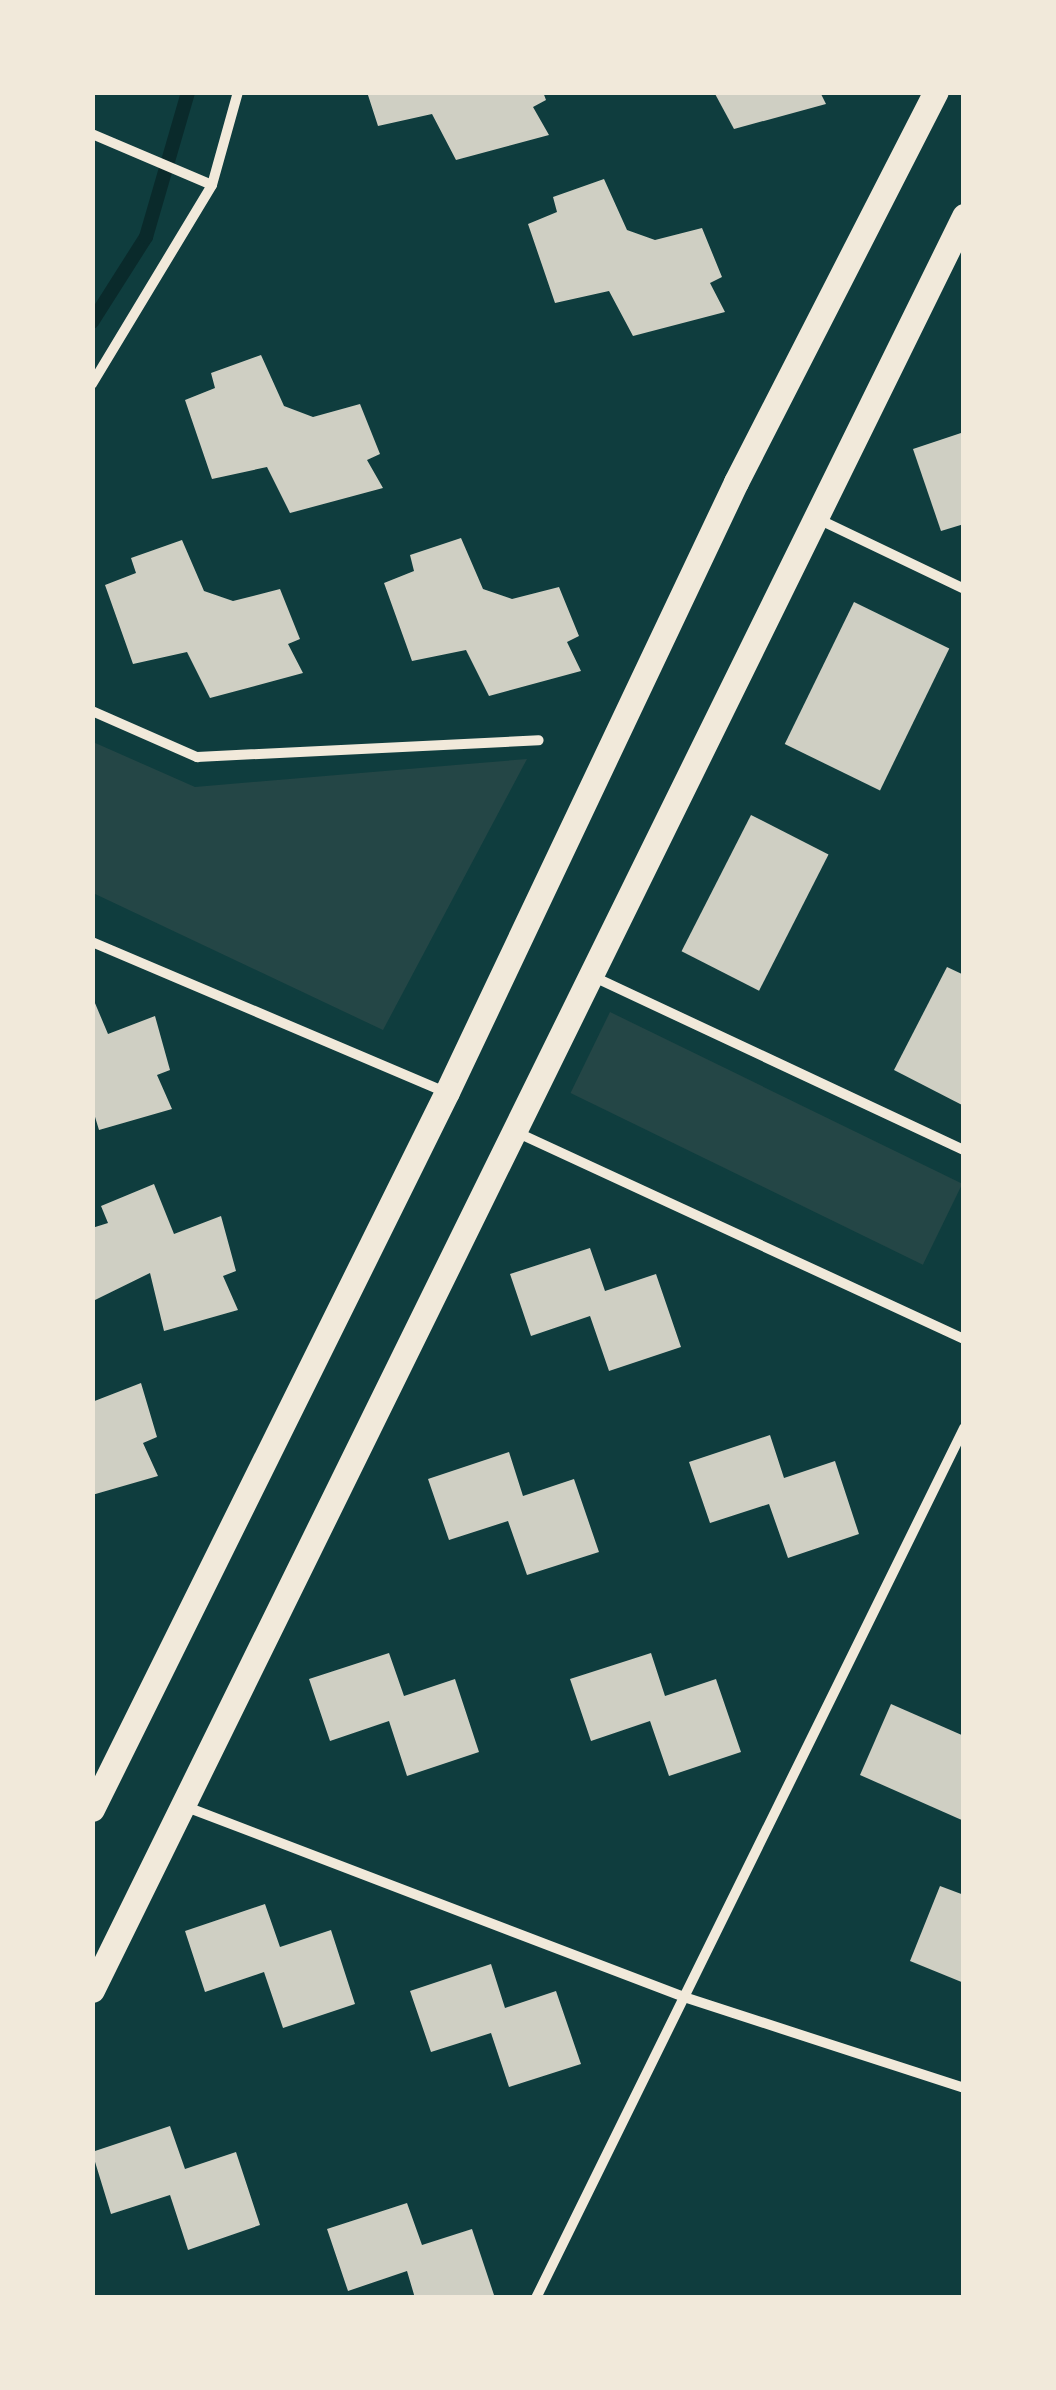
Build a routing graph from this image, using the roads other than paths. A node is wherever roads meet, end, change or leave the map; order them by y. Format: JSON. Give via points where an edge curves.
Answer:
{"nodes":[{"id":1,"x":238,"y":92,"type":"edge"},
{"id":2,"x":936,"y":92,"type":"edge"},
{"id":3,"x":92,"y":134,"type":"edge"},
{"id":4,"x":212,"y":185,"type":"junction"},
{"id":5,"x":964,"y":216,"type":"edge"},
{"id":6,"x":92,"y":384,"type":"edge"},
{"id":7,"x":811,"y":516,"type":"junction"},
{"id":8,"x":964,"y":589,"type":"edge"},
{"id":9,"x":92,"y":711,"type":"edge"},
{"id":10,"x":539,"y":740,"type":"dead end"},
{"id":11,"x":92,"y":942,"type":"edge"},
{"id":12,"x":586,"y":974,"type":"junction"},
{"id":13,"x":447,"y":1092,"type":"junction"},
{"id":14,"x":510,"y":1129,"type":"junction"},
{"id":15,"x":964,"y":1150,"type":"edge"},
{"id":16,"x":964,"y":1338,"type":"edge"},
{"id":17,"x":964,"y":1428,"type":"edge"},
{"id":18,"x":182,"y":1806,"type":"junction"},
{"id":19,"x":92,"y":1809,"type":"edge"},
{"id":20,"x":92,"y":1990,"type":"edge"},
{"id":21,"x":684,"y":1996,"type":"junction"},
{"id":22,"x":964,"y":2088,"type":"edge"},
{"id":23,"x":536,"y":2298,"type":"edge"}],
"edges":[{"from":1,"to":4,"type":"street"},
{"from":2,"to":13,"type":"main road","via":[[736,482]]},
{"from":3,"to":4,"type":"street"},
{"from":4,"to":6,"type":"street"},
{"from":5,"to":7,"type":"main road"},
{"from":7,"to":8,"type":"street"},
{"from":7,"to":12,"type":"main road"},
{"from":9,"to":10,"type":"street","via":[[197,757]]},
{"from":11,"to":13,"type":"street"},
{"from":12,"to":14,"type":"main road"},
{"from":12,"to":15,"type":"street"},
{"from":13,"to":19,"type":"main road","via":[[108,1764]]},
{"from":14,"to":16,"type":"street"},
{"from":14,"to":18,"type":"main road"},
{"from":17,"to":21,"type":"street"},
{"from":18,"to":20,"type":"main road"},
{"from":18,"to":21,"type":"street"},
{"from":21,"to":22,"type":"street"},
{"from":21,"to":23,"type":"street"}]}
